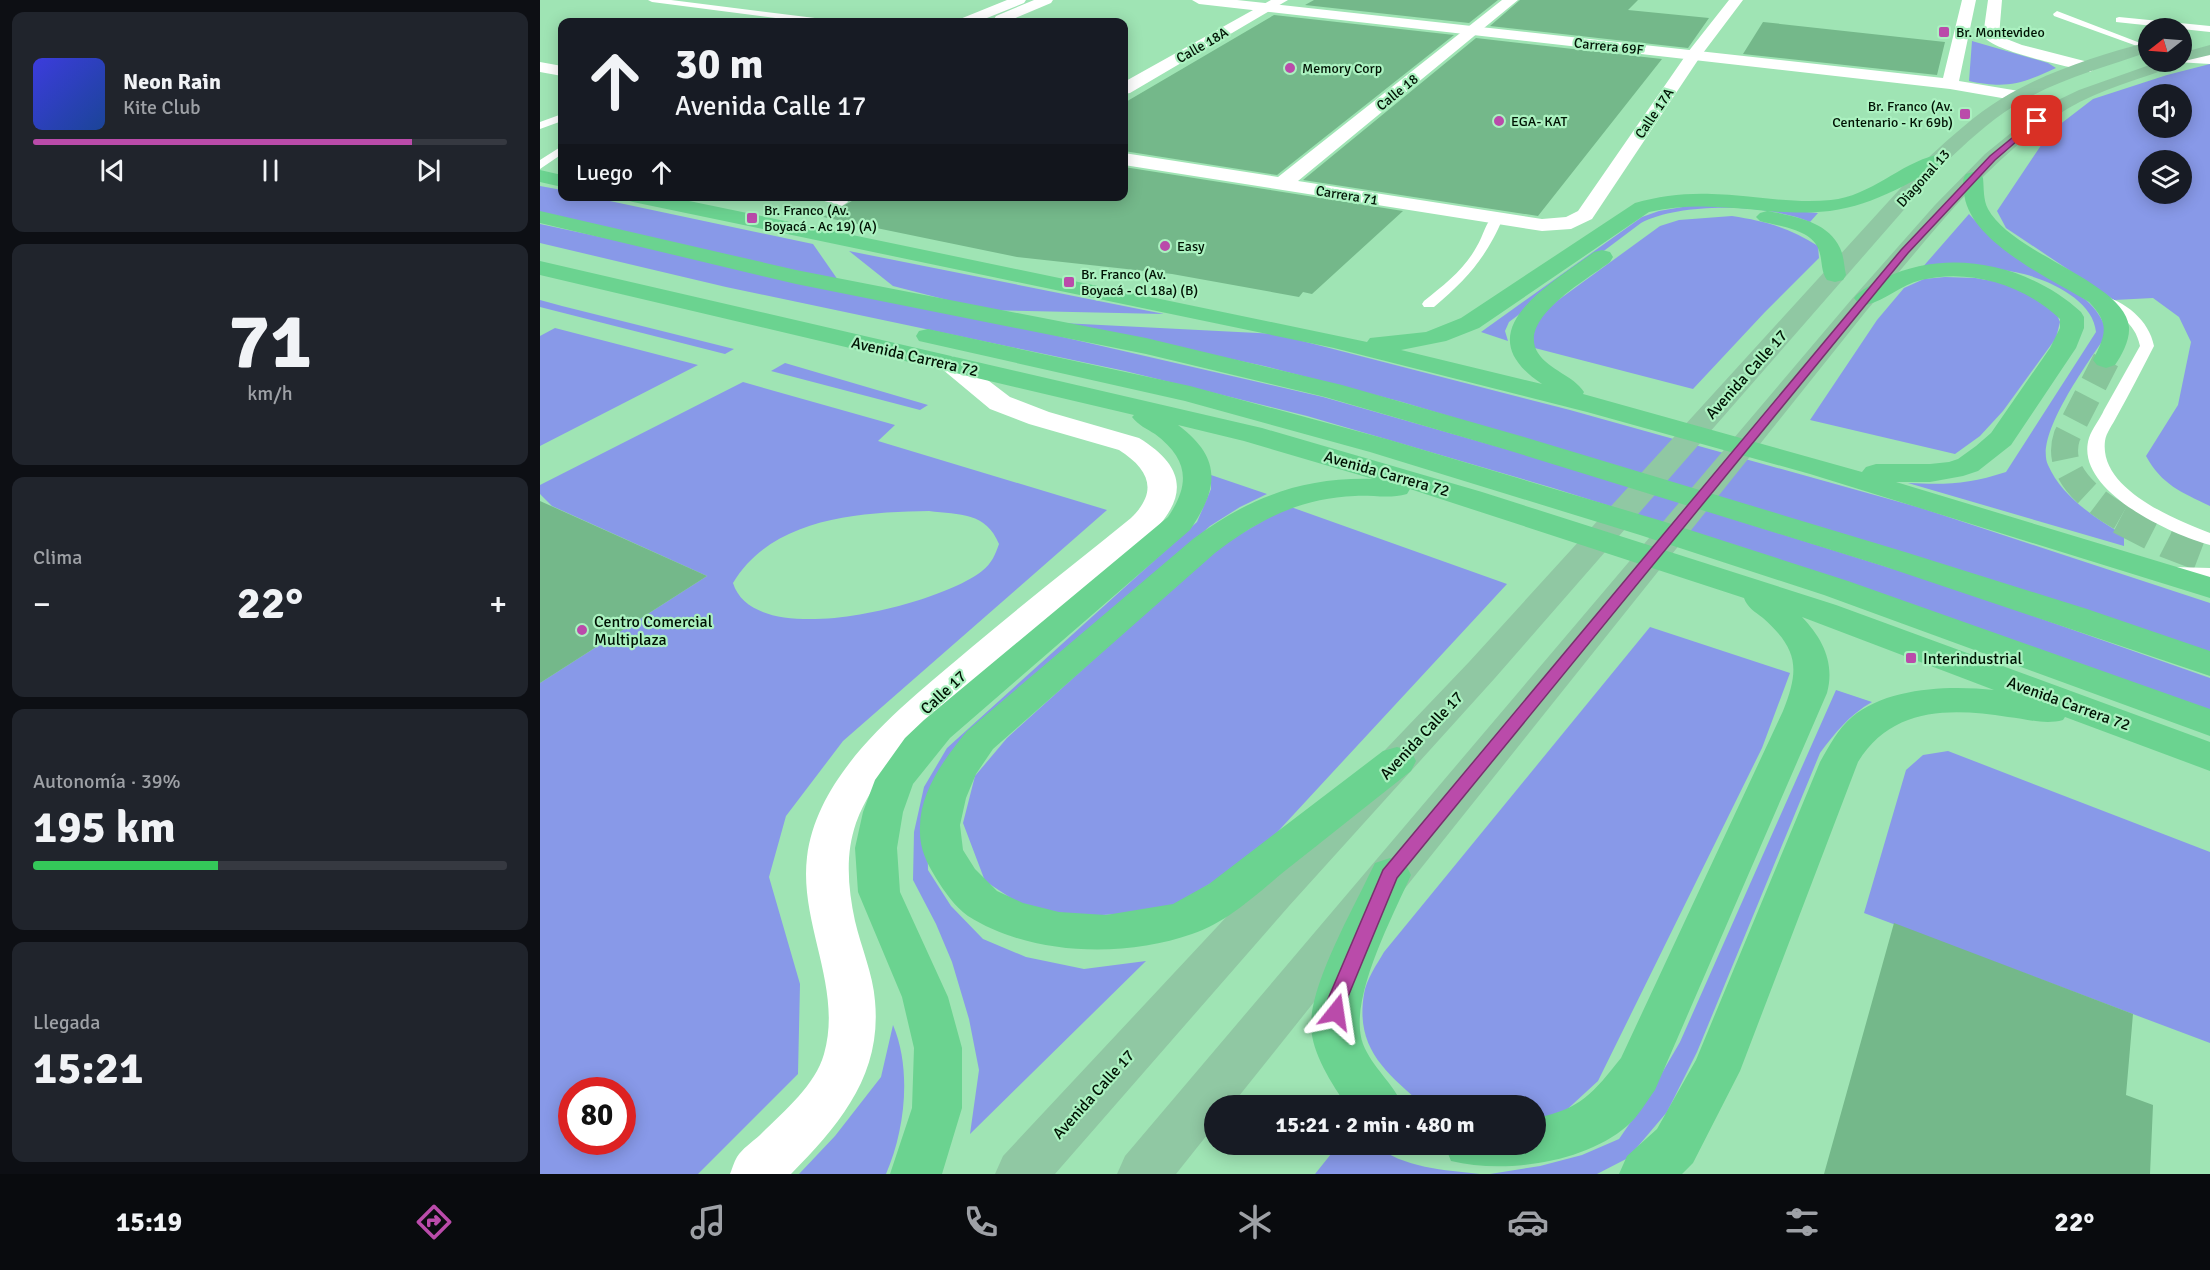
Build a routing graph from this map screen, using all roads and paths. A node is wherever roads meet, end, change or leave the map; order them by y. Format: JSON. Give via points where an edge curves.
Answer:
{"nodes":[{"id":1,"x":652,"y":0,"type":"edge"},
{"id":2,"x":1019,"y":0,"type":"edge"},
{"id":3,"x":1046,"y":0,"type":"edge"},
{"id":4,"x":1199,"y":0,"type":"edge"},
{"id":5,"x":1511,"y":0,"type":"edge"},
{"id":6,"x":1736,"y":0,"type":"edge"},
{"id":7,"x":1969,"y":0,"type":"edge"},
{"id":8,"x":1995,"y":0,"type":"edge"},
{"id":9,"x":1274,"y":4,"type":"edge"},
{"id":10,"x":2057,"y":14,"type":"dead end"},
{"id":11,"x":792,"y":18,"type":"edge"},
{"id":12,"x":975,"y":18,"type":"edge"},
{"id":13,"x":1003,"y":18,"type":"edge"},
{"id":14,"x":2119,"y":20,"type":"dead end"},
{"id":15,"x":2104,"y":21,"type":"dead end"},
{"id":16,"x":2082,"y":24,"type":"junction"},
{"id":17,"x":2210,"y":30,"type":"edge"},
{"id":18,"x":1473,"y":31,"type":"junction"},
{"id":19,"x":2192,"y":35,"type":"edge"},
{"id":20,"x":2138,"y":44,"type":"edge"},
{"id":21,"x":2138,"y":50,"type":"edge"},
{"id":22,"x":2210,"y":50,"type":"edge"},
{"id":23,"x":1694,"y":55,"type":"junction"},
{"id":24,"x":2192,"y":55,"type":"edge"},
{"id":25,"x":2192,"y":58,"type":"edge"},
{"id":26,"x":2210,"y":59,"type":"edge"},
{"id":27,"x":540,"y":67,"type":"edge"},
{"id":28,"x":2090,"y":67,"type":"junction"},
{"id":29,"x":558,"y":69,"type":"edge"},
{"id":30,"x":2143,"y":72,"type":"edge"},
{"id":31,"x":1950,"y":84,"type":"junction"},
{"id":32,"x":1128,"y":88,"type":"edge"},
{"id":33,"x":2019,"y":96,"type":"junction"},
{"id":34,"x":558,"y":119,"type":"edge"},
{"id":35,"x":540,"y":126,"type":"edge"},
{"id":36,"x":558,"y":152,"type":"edge"},
{"id":37,"x":1128,"y":160,"type":"edge"},
{"id":38,"x":1936,"y":161,"type":"junction"},
{"id":39,"x":540,"y":166,"type":"edge"},
{"id":40,"x":540,"y":176,"type":"edge"},
{"id":41,"x":1973,"y":178,"type":"junction"},
{"id":42,"x":558,"y":180,"type":"edge"},
{"id":43,"x":1282,"y":184,"type":"junction"},
{"id":44,"x":659,"y":201,"type":"edge"},
{"id":45,"x":837,"y":201,"type":"edge"},
{"id":46,"x":842,"y":202,"type":"dead end"},
{"id":47,"x":540,"y":217,"type":"edge"},
{"id":48,"x":1497,"y":218,"type":"junction"},
{"id":49,"x":1570,"y":223,"type":"joint"},
{"id":50,"x":824,"y":236,"type":"junction"},
{"id":51,"x":540,"y":249,"type":"edge"},
{"id":52,"x":540,"y":268,"type":"edge"},
{"id":53,"x":1827,"y":285,"type":"junction"},
{"id":54,"x":882,"y":293,"type":"junction"},
{"id":55,"x":2097,"y":297,"type":"junction"},
{"id":56,"x":1862,"y":301,"type":"junction"},
{"id":57,"x":1429,"y":304,"type":"dead end"},
{"id":58,"x":983,"y":313,"type":"junction"},
{"id":59,"x":759,"y":319,"type":"junction"},
{"id":60,"x":868,"y":323,"type":"junction"},
{"id":61,"x":1282,"y":328,"type":"junction"},
{"id":62,"x":1334,"y":341,"type":"junction"},
{"id":63,"x":2106,"y":360,"type":"tunnel mouth"},
{"id":64,"x":951,"y":364,"type":"junction"},
{"id":65,"x":1121,"y":403,"type":"junction"},
{"id":66,"x":1597,"y":406,"type":"junction"},
{"id":67,"x":1820,"y":468,"type":"junction"},
{"id":68,"x":1471,"y":498,"type":"junction"},
{"id":69,"x":2210,"y":539,"type":"edge"},
{"id":70,"x":2163,"y":573,"type":"junction"},
{"id":71,"x":2210,"y":574,"type":"edge"},
{"id":72,"x":1744,"y":587,"type":"junction"},
{"id":73,"x":2210,"y":588,"type":"edge"},
{"id":74,"x":2210,"y":664,"type":"edge"},
{"id":75,"x":2210,"y":723,"type":"edge"},
{"id":76,"x":2137,"y":728,"type":"junction"},
{"id":77,"x":2210,"y":757,"type":"edge"},
{"id":78,"x":1396,"y":760,"type":"junction"},
{"id":79,"x":1390,"y":874,"type":"junction"},
{"id":80,"x":1368,"y":1095,"type":"edge"},
{"id":81,"x":1546,"y":1140,"type":"edge"},
{"id":82,"x":756,"y":1174,"type":"edge"},
{"id":83,"x":916,"y":1174,"type":"edge"},
{"id":84,"x":1021,"y":1174,"type":"edge"},
{"id":85,"x":1143,"y":1174,"type":"edge"},
{"id":86,"x":1645,"y":1174,"type":"edge"}],
"edges":[{"from":1,"to":11,"type":"lane"},
{"from":2,"to":12,"type":"street"},
{"from":3,"to":13,"type":"street"},
{"from":4,"to":9,"type":"street","name":"Carrera 69F"},
{"from":5,"to":18,"type":"street","name":"Calle 18"},
{"from":6,"to":23,"type":"street","name":"Calle 17A"},
{"from":7,"to":31,"type":"street"},
{"from":8,"to":28,"type":"street","via":[[1993,39]]},
{"from":9,"to":18,"type":"street","name":"Carrera 69F"},
{"from":9,"to":32,"type":"street","name":"Calle 18A"},
{"from":10,"to":16,"type":"lane"},
{"from":14,"to":17,"type":"lane"},
{"from":15,"to":16,"type":"lane"},
{"from":16,"to":20,"type":"lane"},
{"from":17,"to":19,"type":"main road"},
{"from":18,"to":23,"type":"street","name":"Carrera 69F"},
{"from":18,"to":43,"type":"street","name":"Calle 18"},
{"from":21,"to":28,"type":"main road","name":"Diagonal 13"},
{"from":22,"to":24,"type":"main road"},
{"from":23,"to":31,"type":"street","name":"Carrera 69F"},
{"from":23,"to":49,"type":"street","name":"Calle 17A","via":[[1585,215]]},
{"from":25,"to":26,"type":"street"},
{"from":27,"to":29,"type":"street"},
{"from":28,"to":33,"type":"main road","name":"Diagonal 13"},
{"from":30,"to":41,"type":"main road","via":[[2062,105],[2028,128]]},
{"from":31,"to":33,"type":"street","name":"Carrera 69F"},
{"from":33,"to":38,"type":"main road","name":"Diagonal 13","via":[[1970,129]]},
{"from":34,"to":35,"type":"lane"},
{"from":36,"to":39,"type":"lane"},
{"from":37,"to":43,"type":"street","name":"Carrera 71"},
{"from":38,"to":53,"type":"main road","name":"Diagonal 13"},
{"from":38,"to":62,"type":"highway","via":[[1868,196],[1832,206],[1688,201],[1650,205],[1630,213],[1454,331],[1418,341]]},
{"from":40,"to":42,"type":"highway"},
{"from":41,"to":55,"type":"highway","via":[[1974,200],[1991,229]]},
{"from":41,"to":56,"type":"main road"},
{"from":43,"to":48,"type":"street","name":"Carrera 71"},
{"from":44,"to":50,"type":"highway"},
{"from":45,"to":46,"type":"lane"},
{"from":47,"to":54,"type":"highway","via":[[796,277]]},
{"from":48,"to":49,"type":"street","name":"Carrera 71","via":[[1542,225]]},
{"from":48,"to":57,"type":"lane","via":[[1482,252],[1465,274]]},
{"from":50,"to":54,"type":"highway"},
{"from":50,"to":61,"type":"highway"},
{"from":51,"to":60,"type":"highway","name":"Avenida Carrera 72"},
{"from":52,"to":59,"type":"highway","name":"Avenida Carrera 72"},
{"from":53,"to":66,"type":"highway","via":[[1829,247],[1821,237],[1789,222],[1723,212],[1657,219],[1537,307],[1522,326],[1519,337],[1523,352],[1534,366],[1549,380]]},
{"from":53,"to":78,"type":"main road","name":"Avenida Calle 17","via":[[1482,670]]},
{"from":54,"to":58,"type":"highway"},
{"from":55,"to":63,"type":"highway","via":[[2117,321],[2118,336]]},
{"from":55,"to":69,"type":"lane","via":[[2140,324],[2147,346],[2097,439],[2100,469],[2135,502]]},
{"from":56,"to":67,"type":"highway","via":[[1921,273],[1971,272],[1998,276],[2035,289],[2060,304],[2072,317],[2072,328],[2063,348],[2001,439],[1968,465],[1894,475]]},
{"from":56,"to":79,"type":"main road"},
{"from":58,"to":61,"type":"highway"},
{"from":58,"to":74,"type":"highway","via":[[1146,346],[1344,394],[1883,555]]},
{"from":59,"to":60,"type":"highway"},
{"from":59,"to":64,"type":"highway","name":"Avenida Carrera 72"},
{"from":60,"to":75,"type":"highway","name":"Avenida Carrera 72","via":[[1180,391],[1380,446],[1836,588]]},
{"from":61,"to":62,"type":"highway"},
{"from":62,"to":66,"type":"highway"},
{"from":64,"to":65,"type":"highway","name":"Avenida Carrera 72"},
{"from":64,"to":82,"type":"street","name":"Calle 17","via":[[1000,403],[1142,451],[1161,476],[1162,498],[1142,525],[926,708],[877,755],[846,800],[829,845],[828,900],[852,999],[847,1064],[814,1114]]},
{"from":65,"to":68,"type":"highway","name":"Avenida Carrera 72","via":[[1252,434]]},
{"from":65,"to":83,"type":"highway","via":[[1170,430],[1195,458],[1198,489],[1190,509],[1179,523],[937,729],[895,780],[883,812],[876,848],[879,891],[925,997],[938,1048],[937,1108]]},
{"from":66,"to":67,"type":"highway"},
{"from":67,"to":70,"type":"highway"},
{"from":68,"to":72,"type":"highway","name":"Avenida Carrera 72"},
{"from":68,"to":78,"type":"highway","via":[[1381,486],[1354,487],[1285,498],[1233,524],[980,740],[958,769],[946,798],[939,825],[942,852],[960,881],[982,903],[1014,918],[1059,930],[1106,933],[1147,927],[1181,920],[1224,896]]},
{"from":70,"to":71,"type":"lane"},
{"from":70,"to":73,"type":"highway"},
{"from":72,"to":76,"type":"highway","name":"Avenida Carrera 72"},
{"from":72,"to":81,"type":"highway","via":[[1797,631],[1812,655],[1812,676],[1802,711],[1638,1074],[1611,1109],[1569,1135]]},
{"from":76,"to":77,"type":"highway","name":"Avenida Carrera 72"},
{"from":76,"to":86,"type":"highway","via":[[1974,700],[1902,707],[1872,721],[1839,762],[1716,1071],[1675,1146]]},
{"from":78,"to":84,"type":"main road","name":"Avenida Calle 17"},
{"from":79,"to":80,"type":"highway","via":[[1338,999],[1335,1026],[1344,1056]]},
{"from":79,"to":85,"type":"main road"}]}
